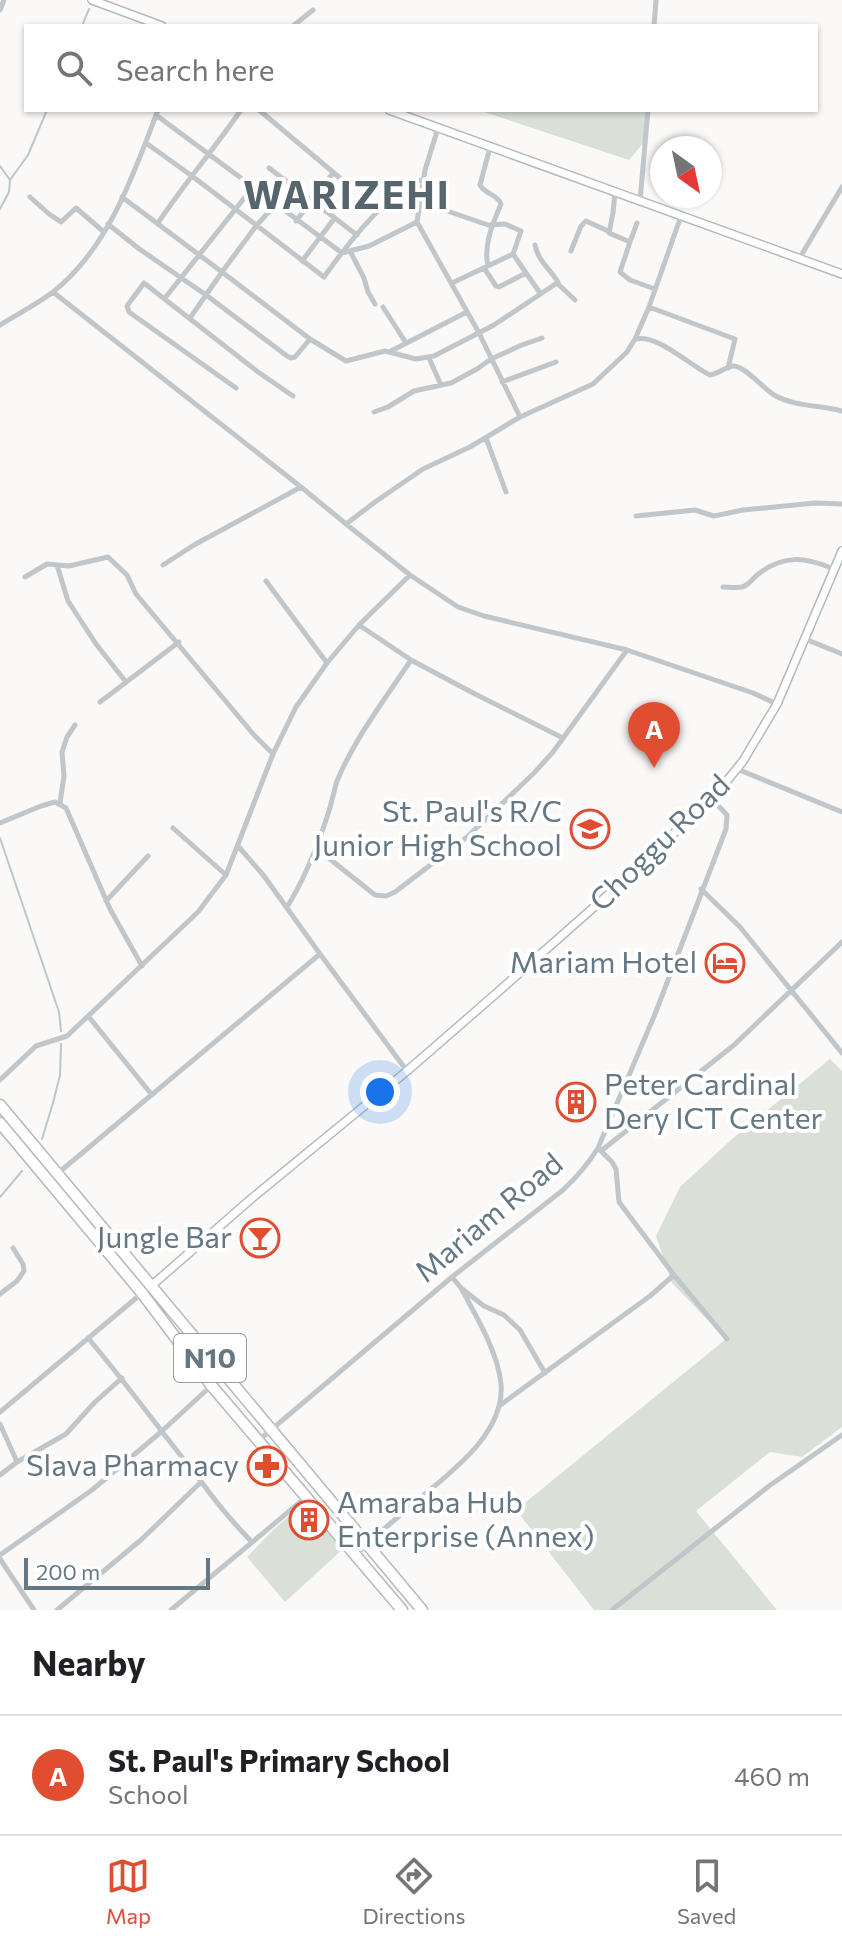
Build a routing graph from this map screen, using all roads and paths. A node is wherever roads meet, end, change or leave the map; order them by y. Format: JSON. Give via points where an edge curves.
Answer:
{"nodes":[{"id":1,"x":4,"y":0,"type":"edge"},
{"id":2,"x":92,"y":0,"type":"edge"},
{"id":3,"x":656,"y":0,"type":"edge"},
{"id":4,"x":0,"y":10,"type":"edge"},
{"id":5,"x":313,"y":10,"type":"dead end"},
{"id":6,"x":157,"y":24,"type":"edge"},
{"id":7,"x":296,"y":24,"type":"edge"},
{"id":8,"x":654,"y":24,"type":"edge"},
{"id":9,"x":157,"y":112,"type":"edge"},
{"id":10,"x":240,"y":112,"type":"edge"},
{"id":11,"x":261,"y":112,"type":"edge"},
{"id":12,"x":394,"y":112,"type":"edge"},
{"id":13,"x":648,"y":112,"type":"edge"},
{"id":14,"x":438,"y":128,"type":"junction"},
{"id":15,"x":146,"y":143,"type":"junction"},
{"id":16,"x":490,"y":147,"type":"junction"},
{"id":17,"x":210,"y":154,"type":"junction"},
{"id":18,"x":269,"y":168,"type":"dead end"},
{"id":19,"x":333,"y":173,"type":"junction"},
{"id":20,"x":192,"y":176,"type":"junction"},
{"id":21,"x":423,"y":179,"type":"junction"},
{"id":22,"x":346,"y":183,"type":"dead end"},
{"id":23,"x":253,"y":187,"type":"junction"},
{"id":24,"x":842,"y":187,"type":"edge"},
{"id":25,"x":615,"y":192,"type":"junction"},
{"id":26,"x":30,"y":197,"type":"dead end"},
{"id":27,"x":122,"y":197,"type":"junction"},
{"id":28,"x":311,"y":200,"type":"junction"},
{"id":29,"x":640,"y":201,"type":"junction"},
{"id":30,"x":421,"y":202,"type":"junction"},
{"id":31,"x":275,"y":205,"type":"junction"},
{"id":32,"x":235,"y":210,"type":"junction"},
{"id":33,"x":681,"y":216,"type":"junction"},
{"id":34,"x":334,"y":219,"type":"junction"},
{"id":35,"x":296,"y":221,"type":"junction"},
{"id":36,"x":417,"y":222,"type":"junction"},
{"id":37,"x":158,"y":223,"type":"junction"},
{"id":38,"x":637,"y":223,"type":"dead end"},
{"id":39,"x":108,"y":224,"type":"junction"},
{"id":40,"x":492,"y":225,"type":"junction"},
{"id":41,"x":256,"y":226,"type":"junction"},
{"id":42,"x":608,"y":231,"type":"junction"},
{"id":43,"x":104,"y":232,"type":"junction"},
{"id":44,"x":357,"y":235,"type":"junction"},
{"id":45,"x":319,"y":237,"type":"junction"},
{"id":46,"x":630,"y":242,"type":"junction"},
{"id":47,"x":535,"y":245,"type":"dead end"},
{"id":48,"x":350,"y":251,"type":"junction"},
{"id":49,"x":571,"y":251,"type":"dead end"},
{"id":50,"x":342,"y":253,"type":"junction"},
{"id":51,"x":513,"y":254,"type":"junction"},
{"id":52,"x":199,"y":255,"type":"junction"},
{"id":53,"x":799,"y":259,"type":"junction"},
{"id":54,"x":302,"y":261,"type":"junction"},
{"id":55,"x":486,"y":267,"type":"junction"},
{"id":56,"x":222,"y":272,"type":"junction"},
{"id":57,"x":526,"y":273,"type":"junction"},
{"id":58,"x":842,"y":274,"type":"edge"},
{"id":59,"x":181,"y":278,"type":"junction"},
{"id":60,"x":451,"y":283,"type":"junction"},
{"id":61,"x":558,"y":283,"type":"junction"},
{"id":62,"x":655,"y":289,"type":"junction"},
{"id":63,"x":53,"y":292,"type":"junction"},
{"id":64,"x":540,"y":293,"type":"junction"},
{"id":65,"x":206,"y":295,"type":"junction"},
{"id":66,"x":165,"y":298,"type":"junction"},
{"id":67,"x":575,"y":300,"type":"dead end"},
{"id":68,"x":375,"y":304,"type":"dead end"},
{"id":69,"x":383,"y":307,"type":"dead end"},
{"id":70,"x":649,"y":307,"type":"junction"},
{"id":71,"x":467,"y":312,"type":"junction"},
{"id":72,"x":190,"y":318,"type":"junction"},
{"id":73,"x":0,"y":325,"type":"edge"},
{"id":74,"x":479,"y":333,"type":"junction"},
{"id":75,"x":542,"y":338,"type":"dead end"},
{"id":76,"x":310,"y":339,"type":"junction"},
{"id":77,"x":635,"y":339,"type":"junction"},
{"id":78,"x":406,"y":343,"type":"junction"},
{"id":79,"x":391,"y":351,"type":"junction"},
{"id":80,"x":429,"y":358,"type":"junction"},
{"id":81,"x":491,"y":359,"type":"junction"},
{"id":82,"x":556,"y":362,"type":"dead end"},
{"id":83,"x":728,"y":368,"type":"junction"},
{"id":84,"x":502,"y":382,"type":"junction"},
{"id":85,"x":441,"y":385,"type":"junction"},
{"id":86,"x":236,"y":388,"type":"dead end"},
{"id":87,"x":293,"y":396,"type":"dead end"},
{"id":88,"x":842,"y":411,"type":"edge"},
{"id":89,"x":374,"y":412,"type":"dead end"},
{"id":90,"x":520,"y":417,"type":"junction"},
{"id":91,"x":486,"y":438,"type":"junction"},
{"id":92,"x":301,"y":487,"type":"junction"},
{"id":93,"x":506,"y":492,"type":"dead end"},
{"id":94,"x":842,"y":504,"type":"edge"},
{"id":95,"x":636,"y":516,"type":"dead end"},
{"id":96,"x":346,"y":524,"type":"junction"},
{"id":97,"x":842,"y":551,"type":"edge"},
{"id":98,"x":57,"y":565,"type":"junction"},
{"id":99,"x":163,"y":565,"type":"dead end"},
{"id":100,"x":835,"y":569,"type":"junction"},
{"id":101,"x":410,"y":575,"type":"junction"},
{"id":102,"x":25,"y":577,"type":"dead end"},
{"id":103,"x":266,"y":581,"type":"dead end"},
{"id":104,"x":723,"y":587,"type":"dead end"},
{"id":105,"x":359,"y":625,"type":"junction"},
{"id":106,"x":805,"y":639,"type":"junction"},
{"id":107,"x":179,"y":642,"type":"junction"},
{"id":108,"x":627,"y":650,"type":"junction"},
{"id":109,"x":842,"y":654,"type":"edge"},
{"id":110,"x":411,"y":660,"type":"junction"},
{"id":111,"x":327,"y":663,"type":"junction"},
{"id":112,"x":126,"y":682,"type":"junction"},
{"id":113,"x":100,"y":702,"type":"dead end"},
{"id":114,"x":777,"y":704,"type":"junction"},
{"id":115,"x":75,"y":725,"type":"dead end"},
{"id":116,"x":563,"y":738,"type":"junction"},
{"id":117,"x":273,"y":754,"type":"junction"},
{"id":118,"x":737,"y":769,"type":"junction"},
{"id":119,"x":711,"y":798,"type":"junction"},
{"id":120,"x":60,"y":803,"type":"junction"},
{"id":121,"x":842,"y":812,"type":"edge"},
{"id":122,"x":0,"y":823,"type":"edge"},
{"id":123,"x":173,"y":828,"type":"dead end"},
{"id":124,"x":238,"y":846,"type":"junction"},
{"id":125,"x":316,"y":848,"type":"junction"},
{"id":126,"x":148,"y":856,"type":"dead end"},
{"id":127,"x":226,"y":875,"type":"junction"},
{"id":128,"x":701,"y":889,"type":"junction"},
{"id":129,"x":106,"y":901,"type":"junction"},
{"id":130,"x":287,"y":907,"type":"junction"},
{"id":131,"x":842,"y":942,"type":"edge"},
{"id":132,"x":320,"y":954,"type":"junction"},
{"id":133,"x":142,"y":966,"type":"junction"},
{"id":134,"x":791,"y":991,"type":"junction"},
{"id":135,"x":88,"y":1016,"type":"junction"},
{"id":136,"x":842,"y":1053,"type":"edge"},
{"id":137,"x":407,"y":1071,"type":"junction"},
{"id":138,"x":0,"y":1080,"type":"edge"},
{"id":139,"x":152,"y":1095,"type":"junction"},
{"id":140,"x":0,"y":1105,"type":"edge"},
{"id":141,"x":0,"y":1123,"type":"edge"},
{"id":142,"x":600,"y":1150,"type":"junction"},
{"id":143,"x":57,"y":1174,"type":"junction"},
{"id":144,"x":13,"y":1248,"type":"dead end"},
{"id":145,"x":674,"y":1275,"type":"junction"},
{"id":146,"x":452,"y":1277,"type":"junction"},
{"id":147,"x":461,"y":1288,"type":"junction"},
{"id":148,"x":146,"y":1290,"type":"junction"},
{"id":149,"x":0,"y":1294,"type":"edge"},
{"id":150,"x":88,"y":1338,"type":"junction"},
{"id":151,"x":727,"y":1339,"type":"dead end"},
{"id":152,"x":545,"y":1373,"type":"junction"},
{"id":153,"x":122,"y":1378,"type":"junction"},
{"id":154,"x":211,"y":1385,"type":"junction"},
{"id":155,"x":499,"y":1406,"type":"junction"},
{"id":156,"x":0,"y":1412,"type":"edge"},
{"id":157,"x":0,"y":1424,"type":"edge"},
{"id":158,"x":272,"y":1429,"type":"junction"},
{"id":159,"x":161,"y":1432,"type":"junction"},
{"id":160,"x":842,"y":1435,"type":"edge"},
{"id":161,"x":259,"y":1440,"type":"junction"},
{"id":162,"x":17,"y":1462,"type":"junction"},
{"id":163,"x":0,"y":1475,"type":"edge"},
{"id":164,"x":201,"y":1482,"type":"junction"},
{"id":165,"x":307,"y":1496,"type":"junction"},
{"id":166,"x":252,"y":1542,"type":"junction"},
{"id":167,"x":368,"y":1543,"type":"junction"},
{"id":168,"x":356,"y":1556,"type":"junction"},
{"id":169,"x":0,"y":1557,"type":"edge"},
{"id":170,"x":34,"y":1610,"type":"edge"},
{"id":171,"x":57,"y":1610,"type":"edge"},
{"id":172,"x":171,"y":1610,"type":"edge"},
{"id":173,"x":402,"y":1610,"type":"edge"},
{"id":174,"x":422,"y":1610,"type":"edge"},
{"id":175,"x":612,"y":1610,"type":"edge"}],
"edges":[{"from":1,"to":4,"type":"street"},
{"from":2,"to":6,"type":"main road"},
{"from":3,"to":8,"type":"street"},
{"from":5,"to":7,"type":"street"},
{"from":9,"to":15,"type":"street"},
{"from":9,"to":17,"type":"street"},
{"from":10,"to":17,"type":"street"},
{"from":11,"to":19,"type":"street"},
{"from":12,"to":14,"type":"main road"},
{"from":13,"to":29,"type":"street"},
{"from":14,"to":16,"type":"main road"},
{"from":14,"to":21,"type":"street"},
{"from":15,"to":20,"type":"street"},
{"from":15,"to":27,"type":"street"},
{"from":16,"to":25,"type":"main road"},
{"from":16,"to":40,"type":"street","via":[[480,185],[501,203]]},
{"from":17,"to":20,"type":"street"},
{"from":17,"to":23,"type":"street"},
{"from":18,"to":28,"type":"street"},
{"from":19,"to":22,"type":"street"},
{"from":19,"to":28,"type":"street"},
{"from":20,"to":32,"type":"street"},
{"from":20,"to":37,"type":"street"},
{"from":21,"to":30,"type":"street"},
{"from":21,"to":44,"type":"street","via":[[402,191]]},
{"from":23,"to":31,"type":"street"},
{"from":23,"to":32,"type":"street"},
{"from":24,"to":53,"type":"street"},
{"from":25,"to":29,"type":"main road"},
{"from":25,"to":42,"type":"street"},
{"from":26,"to":43,"type":"street","via":[[61,222],[76,208]]},
{"from":27,"to":37,"type":"street"},
{"from":27,"to":39,"type":"street"},
{"from":28,"to":34,"type":"street"},
{"from":28,"to":35,"type":"street"},
{"from":29,"to":33,"type":"main road"},
{"from":30,"to":36,"type":"street"},
{"from":30,"to":40,"type":"street"},
{"from":31,"to":35,"type":"street"},
{"from":31,"to":41,"type":"street"},
{"from":32,"to":41,"type":"street"},
{"from":32,"to":52,"type":"street"},
{"from":33,"to":53,"type":"main road"},
{"from":33,"to":62,"type":"street"},
{"from":34,"to":44,"type":"street"},
{"from":34,"to":45,"type":"street"},
{"from":35,"to":45,"type":"street"},
{"from":36,"to":48,"type":"street"},
{"from":36,"to":60,"type":"street"},
{"from":37,"to":52,"type":"street"},
{"from":38,"to":46,"type":"street"},
{"from":39,"to":43,"type":"street"},
{"from":39,"to":59,"type":"street"},
{"from":40,"to":51,"type":"street","via":[[521,231]]},
{"from":40,"to":55,"type":"street"},
{"from":41,"to":54,"type":"street"},
{"from":41,"to":56,"type":"street"},
{"from":42,"to":46,"type":"street"},
{"from":42,"to":49,"type":"street","via":[[586,221]]},
{"from":43,"to":63,"type":"street"},
{"from":44,"to":50,"type":"street"},
{"from":45,"to":50,"type":"street"},
{"from":45,"to":54,"type":"street"},
{"from":46,"to":62,"type":"street","via":[[620,272]]},
{"from":47,"to":61,"type":"street"},
{"from":48,"to":50,"type":"street"},
{"from":48,"to":68,"type":"street"},
{"from":50,"to":54,"type":"street","via":[[324,277]]},
{"from":51,"to":55,"type":"street"},
{"from":51,"to":57,"type":"street"},
{"from":52,"to":56,"type":"street"},
{"from":52,"to":59,"type":"street"},
{"from":53,"to":58,"type":"main road"},
{"from":55,"to":57,"type":"street","via":[[497,287]]},
{"from":55,"to":60,"type":"street"},
{"from":56,"to":65,"type":"street"},
{"from":56,"to":76,"type":"street"},
{"from":57,"to":64,"type":"street"},
{"from":59,"to":65,"type":"street"},
{"from":59,"to":66,"type":"street"},
{"from":60,"to":71,"type":"street"},
{"from":61,"to":64,"type":"street"},
{"from":61,"to":67,"type":"street"},
{"from":62,"to":70,"type":"street"},
{"from":63,"to":73,"type":"street"},
{"from":63,"to":92,"type":"street"},
{"from":64,"to":74,"type":"street"},
{"from":65,"to":72,"type":"street"},
{"from":65,"to":76,"type":"street","via":[[291,358]]},
{"from":66,"to":72,"type":"street"},
{"from":66,"to":86,"type":"street","via":[[144,283],[127,306]]},
{"from":69,"to":78,"type":"street"},
{"from":70,"to":77,"type":"street"},
{"from":70,"to":83,"type":"street","via":[[735,339]]},
{"from":71,"to":74,"type":"street"},
{"from":71,"to":78,"type":"street"},
{"from":72,"to":87,"type":"street"},
{"from":74,"to":80,"type":"street"},
{"from":74,"to":81,"type":"street"},
{"from":75,"to":81,"type":"street"},
{"from":76,"to":79,"type":"street","via":[[346,361]]},
{"from":77,"to":83,"type":"street","via":[[654,341],[710,375]]},
{"from":77,"to":90,"type":"street","via":[[593,384]]},
{"from":78,"to":79,"type":"street"},
{"from":79,"to":80,"type":"street"},
{"from":80,"to":85,"type":"street"},
{"from":81,"to":84,"type":"street"},
{"from":81,"to":85,"type":"street"},
{"from":82,"to":84,"type":"street"},
{"from":83,"to":88,"type":"street","via":[[742,368],[776,396]]},
{"from":84,"to":90,"type":"street"},
{"from":85,"to":89,"type":"street","via":[[414,391]]},
{"from":90,"to":91,"type":"street"},
{"from":91,"to":93,"type":"street"},
{"from":91,"to":96,"type":"street","via":[[423,469]]},
{"from":92,"to":96,"type":"street"},
{"from":92,"to":99,"type":"street"},
{"from":94,"to":95,"type":"street","via":[[714,516],[695,510]]},
{"from":96,"to":101,"type":"street"},
{"from":97,"to":100,"type":"main road","name":"Choggu Road"},
{"from":98,"to":102,"type":"street","via":[[47,564]]},
{"from":98,"to":107,"type":"street","via":[[108,557]]},
{"from":98,"to":112,"type":"street","via":[[68,601]]},
{"from":100,"to":104,"type":"street","via":[[797,559],[772,566],[743,587]]},
{"from":100,"to":106,"type":"main road","name":"Choggu Road"},
{"from":101,"to":105,"type":"street"},
{"from":101,"to":108,"type":"street","via":[[458,607],[484,616]]},
{"from":103,"to":111,"type":"street"},
{"from":105,"to":110,"type":"street"},
{"from":105,"to":111,"type":"street"},
{"from":106,"to":109,"type":"street"},
{"from":106,"to":114,"type":"main road","name":"Choggu Road"},
{"from":107,"to":112,"type":"street"},
{"from":107,"to":117,"type":"street"},
{"from":108,"to":114,"type":"street"},
{"from":108,"to":116,"type":"street"},
{"from":110,"to":116,"type":"street"},
{"from":110,"to":125,"type":"street","via":[[347,760]]},
{"from":111,"to":117,"type":"street","via":[[296,707]]},
{"from":112,"to":113,"type":"street"},
{"from":114,"to":118,"type":"main road","name":"Choggu Road"},
{"from":115,"to":120,"type":"street","via":[[62,752]]},
{"from":116,"to":125,"type":"street","via":[[467,837],[386,896],[375,895]]},
{"from":117,"to":124,"type":"street"},
{"from":118,"to":119,"type":"main road","name":"Choggu Road"},
{"from":118,"to":121,"type":"street"},
{"from":119,"to":128,"type":"street","name":"Mariam Road","via":[[727,815],[726,829]]},
{"from":119,"to":137,"type":"main road","name":"Choggu Road"},
{"from":120,"to":122,"type":"street"},
{"from":120,"to":129,"type":"street"},
{"from":123,"to":127,"type":"street"},
{"from":124,"to":127,"type":"street"},
{"from":124,"to":130,"type":"street"},
{"from":125,"to":130,"type":"street"},
{"from":126,"to":129,"type":"street"},
{"from":127,"to":133,"type":"street","via":[[198,912]]},
{"from":128,"to":134,"type":"street","via":[[740,927]]},
{"from":128,"to":142,"type":"street","name":"Mariam Road"},
{"from":129,"to":133,"type":"street"},
{"from":130,"to":132,"type":"street"},
{"from":131,"to":134,"type":"street"},
{"from":132,"to":137,"type":"street"},
{"from":132,"to":139,"type":"street"},
{"from":133,"to":135,"type":"street"},
{"from":134,"to":136,"type":"street"},
{"from":134,"to":142,"type":"street","via":[[734,1045]]},
{"from":135,"to":138,"type":"street","via":[[67,1036],[36,1046]]},
{"from":135,"to":139,"type":"street"},
{"from":137,"to":148,"type":"main road","name":"Choggu Road"},
{"from":139,"to":143,"type":"street"},
{"from":140,"to":143,"type":"highway","number":"N10"},
{"from":141,"to":148,"type":"highway","number":"N10"},
{"from":142,"to":145,"type":"street","via":[[616,1169],[619,1202]]},
{"from":142,"to":146,"type":"street","name":"Mariam Road","via":[[563,1190]]},
{"from":143,"to":148,"type":"highway","number":"N10"},
{"from":144,"to":149,"type":"street","via":[[24,1271]]},
{"from":145,"to":151,"type":"street"},
{"from":145,"to":152,"type":"street"},
{"from":146,"to":147,"type":"street"},
{"from":146,"to":158,"type":"street","name":"Mariam Road"},
{"from":147,"to":152,"type":"street","via":[[520,1330]]},
{"from":147,"to":155,"type":"street","via":[[495,1360]]},
{"from":148,"to":150,"type":"street"},
{"from":148,"to":154,"type":"highway","number":"N10"},
{"from":148,"to":158,"type":"highway","number":"N10"},
{"from":150,"to":153,"type":"street"},
{"from":150,"to":156,"type":"street"},
{"from":152,"to":155,"type":"street"},
{"from":153,"to":159,"type":"street"},
{"from":153,"to":162,"type":"street","via":[[66,1434]]},
{"from":154,"to":159,"type":"street"},
{"from":154,"to":161,"type":"highway","number":"N10"},
{"from":155,"to":167,"type":"street","via":[[466,1458]]},
{"from":157,"to":162,"type":"street"},
{"from":158,"to":161,"type":"street","name":"Mariam Road"},
{"from":158,"to":167,"type":"highway","number":"N10"},
{"from":159,"to":164,"type":"street"},
{"from":159,"to":169,"type":"street"},
{"from":160,"to":175,"type":"street"},
{"from":161,"to":165,"type":"highway","number":"N10"},
{"from":162,"to":163,"type":"street"},
{"from":164,"to":166,"type":"street"},
{"from":164,"to":171,"type":"street"},
{"from":165,"to":166,"type":"street"},
{"from":165,"to":168,"type":"highway","number":"N10"},
{"from":166,"to":172,"type":"street"},
{"from":167,"to":168,"type":"street"},
{"from":167,"to":174,"type":"highway","number":"N10"},
{"from":168,"to":173,"type":"highway","number":"N10"},
{"from":169,"to":170,"type":"street"}]}
